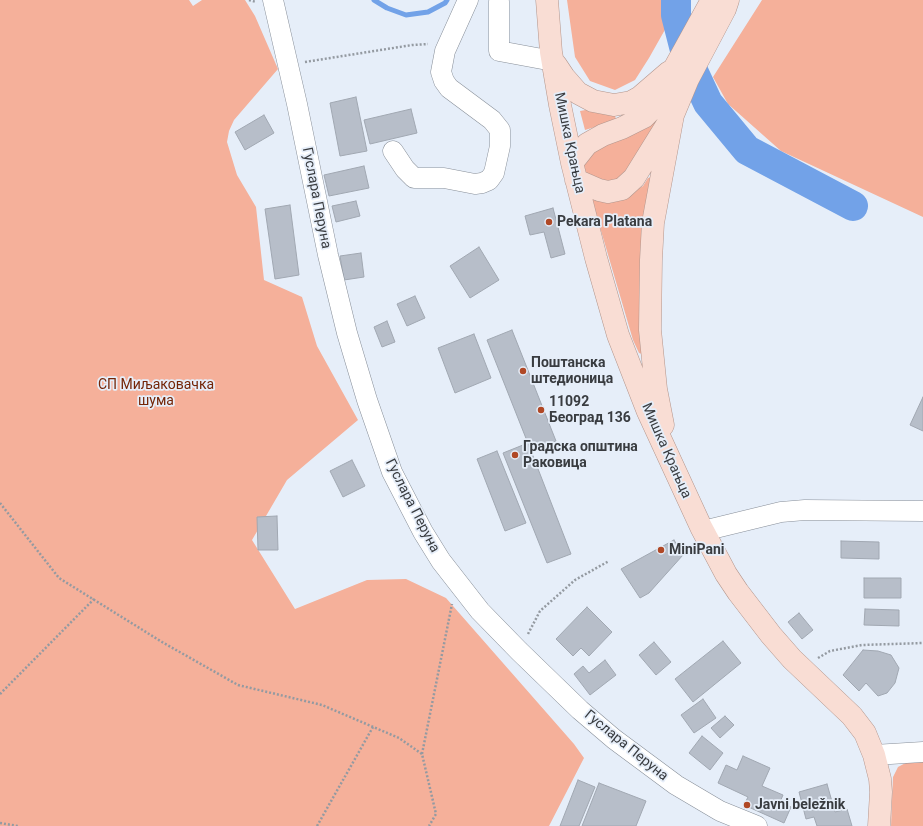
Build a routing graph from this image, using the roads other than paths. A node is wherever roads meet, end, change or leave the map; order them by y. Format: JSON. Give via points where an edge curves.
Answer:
{"nodes":[{"id":1,"x":273,"y":0,"type":"edge"},
{"id":2,"x":468,"y":0,"type":"edge"},
{"id":3,"x":547,"y":0,"type":"edge"},
{"id":4,"x":712,"y":0,"type":"edge"},
{"id":5,"x":728,"y":0,"type":"edge"},
{"id":6,"x":500,"y":2,"type":"dead end"},
{"id":7,"x":553,"y":62,"type":"junction"},
{"id":8,"x":675,"y":67,"type":"junction"},
{"id":9,"x":673,"y":115,"type":"junction"},
{"id":10,"x":393,"y":151,"type":"dead end"},
{"id":11,"x":574,"y":172,"type":"junction"},
{"id":12,"x":670,"y":462,"type":"junction"},
{"id":13,"x":923,"y":511,"type":"edge"},
{"id":14,"x":703,"y":531,"type":"junction"},
{"id":15,"x":923,"y":752,"type":"edge"},
{"id":16,"x":874,"y":755,"type":"junction"},
{"id":17,"x":757,"y":826,"type":"edge"},
{"id":18,"x":879,"y":826,"type":"edge"}],
"edges":[{"from":1,"to":17,"type":"street","name":"Гуслара Перуна","via":[[347,333],[392,472],[426,537],[441,561],[480,611],[580,710],[661,776],[706,804]]},
{"from":2,"to":10,"type":"street","via":[[445,51],[441,72],[449,88],[492,120],[500,130],[500,146],[494,173],[488,180],[475,184],[444,178],[414,178]]},
{"from":3,"to":7,"type":"main road","name":"Мишка Крањца"},
{"from":4,"to":8,"type":"main road"},
{"from":5,"to":9,"type":"main road","via":[[688,79]]},
{"from":6,"to":7,"type":"street","via":[[499,51]]},
{"from":7,"to":8,"type":"main road","via":[[564,78],[586,99],[614,105],[632,102]]},
{"from":7,"to":11,"type":"main road","name":"Мишка Крањца"},
{"from":8,"to":11,"type":"main road","via":[[665,92],[652,110],[635,122],[587,144]]},
{"from":9,"to":11,"type":"main road","via":[[634,178],[622,189],[608,192],[600,190]]},
{"from":9,"to":12,"type":"main road","via":[[653,223],[650,302],[656,389]]},
{"from":11,"to":12,"type":"main road","name":"Мишка Крањца","via":[[618,335]]},
{"from":12,"to":14,"type":"main road","name":"Мишка Крањца"},
{"from":13,"to":14,"type":"street","via":[[781,512]]},
{"from":14,"to":16,"type":"main road","name":"Мишка Крањца","via":[[726,574],[771,635],[805,672],[860,724]]},
{"from":15,"to":16,"type":"street"},
{"from":16,"to":18,"type":"main road","name":"Мишка Крањца","via":[[881,792]]}]}
